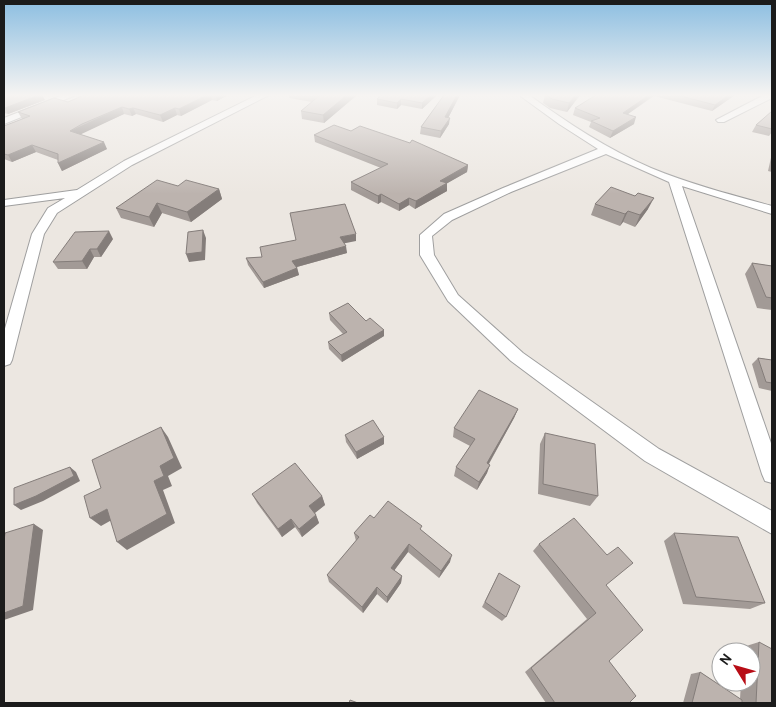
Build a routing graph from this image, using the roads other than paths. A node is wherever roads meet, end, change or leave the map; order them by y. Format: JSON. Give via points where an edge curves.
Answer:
{"nodes":[{"id":1,"x":196,"y":128,"type":"edge"},
{"id":2,"x":570,"y":128,"type":"edge"},
{"id":3,"x":606,"y":150,"type":"junction"},
{"id":4,"x":674,"y":180,"type":"junction"},
{"id":5,"x":81,"y":192,"type":"junction"},
{"id":6,"x":4,"y":204,"type":"edge"},
{"id":7,"x":772,"y":210,"type":"edge"},
{"id":8,"x":4,"y":360,"type":"edge"},
{"id":9,"x":772,"y":474,"type":"edge"},
{"id":10,"x":772,"y":523,"type":"edge"}],
"edges":[{"from":1,"to":5,"type":"street"},
{"from":2,"to":3,"type":"street"},
{"from":3,"to":4,"type":"street"},
{"from":3,"to":10,"type":"street","via":[[448,217],[426,235],[427,255],[453,298],[517,357],[652,456]]},
{"from":4,"to":7,"type":"street"},
{"from":4,"to":9,"type":"street"},
{"from":5,"to":6,"type":"street"},
{"from":5,"to":8,"type":"street","via":[[52,212],[38,234]]}]}
